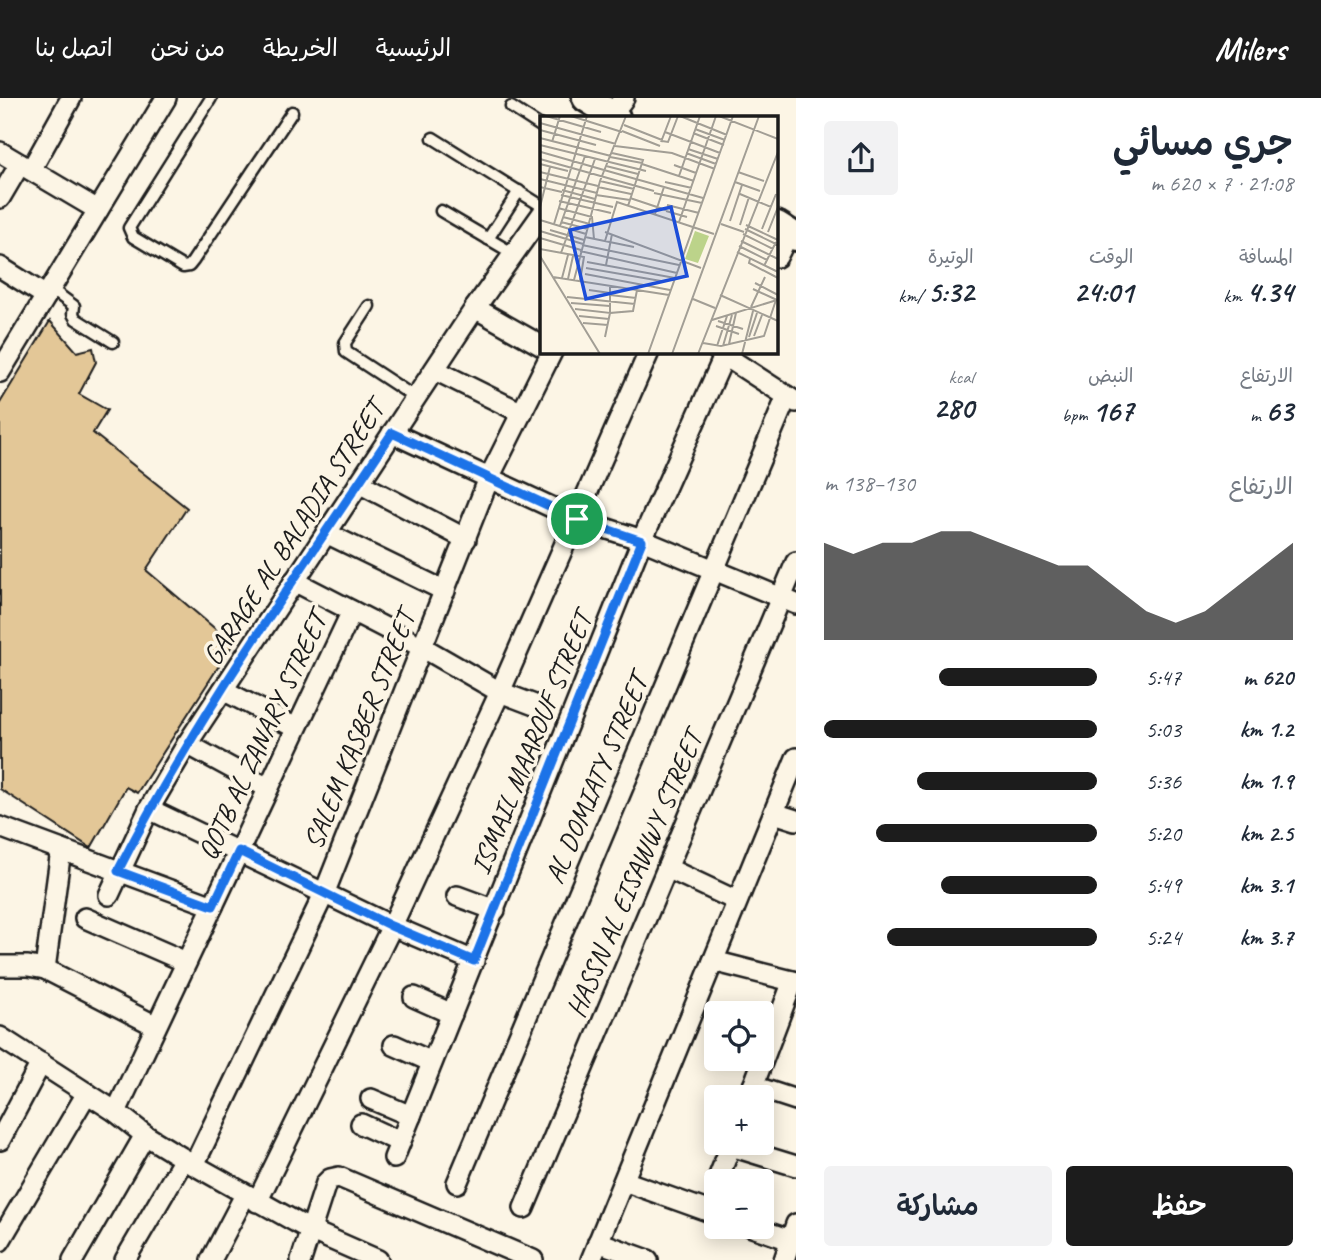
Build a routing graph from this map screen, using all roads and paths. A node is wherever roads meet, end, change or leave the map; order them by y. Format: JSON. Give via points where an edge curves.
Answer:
{"nodes":[{"id":1,"x":71,"y":98,"type":"edge"},
{"id":2,"x":166,"y":98,"type":"edge"},
{"id":3,"x":211,"y":98,"type":"edge"},
{"id":4,"x":586,"y":98,"type":"edge"},
{"id":5,"x":511,"y":107,"type":"dead end"},
{"id":6,"x":292,"y":111,"type":"dead end"},
{"id":7,"x":615,"y":112,"type":"edge"},
{"id":8,"x":540,"y":126,"type":"edge"},
{"id":9,"x":433,"y":138,"type":"dead end"},
{"id":10,"x":0,"y":152,"type":"edge"},
{"id":11,"x":25,"y":167,"type":"junction"},
{"id":12,"x":519,"y":191,"type":"junction"},
{"id":13,"x":0,"y":198,"type":"edge"},
{"id":14,"x":540,"y":205,"type":"edge"},
{"id":15,"x":98,"y":210,"type":"junction"},
{"id":16,"x":441,"y":211,"type":"dead end"},
{"id":17,"x":539,"y":226,"type":"edge"},
{"id":18,"x":787,"y":232,"type":"edge"},
{"id":19,"x":488,"y":239,"type":"junction"},
{"id":20,"x":514,"y":254,"type":"junction"},
{"id":21,"x":778,"y":254,"type":"edge"},
{"id":22,"x":0,"y":267,"type":"edge"},
{"id":23,"x":48,"y":292,"type":"junction"},
{"id":24,"x":369,"y":306,"type":"dead end"},
{"id":25,"x":475,"y":308,"type":"junction"},
{"id":26,"x":113,"y":342,"type":"dead end"},
{"id":27,"x":540,"y":345,"type":"edge"},
{"id":28,"x":552,"y":354,"type":"edge"},
{"id":29,"x":648,"y":354,"type":"edge"},
{"id":30,"x":723,"y":354,"type":"edge"},
{"id":31,"x":724,"y":354,"type":"edge"},
{"id":32,"x":435,"y":370,"type":"junction"},
{"id":33,"x":0,"y":372,"type":"edge"},
{"id":34,"x":416,"y":398,"type":"junction"},
{"id":35,"x":792,"y":399,"type":"edge"},
{"id":36,"x":522,"y":413,"type":"junction"},
{"id":37,"x":392,"y":433,"type":"junction"},
{"id":38,"x":489,"y":478,"type":"junction"},
{"id":39,"x":359,"y":483,"type":"junction"},
{"id":40,"x":577,"y":519,"type":"junction"},
{"id":41,"x":326,"y":533,"type":"junction"},
{"id":42,"x":466,"y":538,"type":"junction"},
{"id":43,"x":642,"y":541,"type":"junction"},
{"id":44,"x":796,"y":562,"type":"edge"},
{"id":45,"x":715,"y":569,"type":"junction"},
{"id":46,"x":294,"y":582,"type":"junction"},
{"id":47,"x":445,"y":592,"type":"junction"},
{"id":48,"x":788,"y":600,"type":"edge"},
{"id":49,"x":352,"y":611,"type":"junction"},
{"id":50,"x":422,"y":647,"type":"junction"},
{"id":51,"x":223,"y":690,"type":"junction"},
{"id":52,"x":500,"y":692,"type":"junction"},
{"id":53,"x":537,"y":706,"type":"dead end"},
{"id":54,"x":296,"y":728,"type":"junction"},
{"id":55,"x":187,"y":744,"type":"junction"},
{"id":56,"x":796,"y":758,"type":"edge"},
{"id":57,"x":268,"y":788,"type":"junction"},
{"id":58,"x":149,"y":809,"type":"junction"},
{"id":59,"x":774,"y":813,"type":"junction"},
{"id":60,"x":796,"y":820,"type":"edge"},
{"id":61,"x":1,"y":832,"type":"edge"},
{"id":62,"x":61,"y":850,"type":"junction"},
{"id":63,"x":239,"y":851,"type":"junction"},
{"id":64,"x":667,"y":868,"type":"junction"},
{"id":65,"x":118,"y":871,"type":"junction"},
{"id":66,"x":324,"y":894,"type":"junction"},
{"id":67,"x":109,"y":895,"type":"dead end"},
{"id":68,"x":457,"y":896,"type":"dead end"},
{"id":69,"x":737,"y":901,"type":"junction"},
{"id":70,"x":213,"y":906,"type":"junction"},
{"id":71,"x":495,"y":911,"type":"junction"},
{"id":72,"x":85,"y":918,"type":"dead end"},
{"id":73,"x":391,"y":926,"type":"junction"},
{"id":74,"x":474,"y":961,"type":"junction"},
{"id":75,"x":713,"y":961,"type":"junction"},
{"id":76,"x":186,"y":962,"type":"junction"},
{"id":77,"x":0,"y":966,"type":"edge"},
{"id":78,"x":45,"y":969,"type":"junction"},
{"id":79,"x":794,"y":981,"type":"edge"},
{"id":80,"x":414,"y":998,"type":"dead end"},
{"id":81,"x":452,"y":1014,"type":"junction"},
{"id":82,"x":156,"y":1026,"type":"junction"},
{"id":83,"x":0,"y":1037,"type":"edge"},
{"id":84,"x":394,"y":1045,"type":"dead end"},
{"id":85,"x":432,"y":1062,"type":"junction"},
{"id":86,"x":41,"y":1063,"type":"junction"},
{"id":87,"x":754,"y":1085,"type":"edge"},
{"id":88,"x":87,"y":1093,"type":"junction"},
{"id":89,"x":774,"y":1096,"type":"edge"},
{"id":90,"x":371,"y":1098,"type":"dead end"},
{"id":91,"x":796,"y":1100,"type":"edge"},
{"id":92,"x":116,"y":1112,"type":"junction"},
{"id":93,"x":411,"y":1116,"type":"junction"},
{"id":94,"x":361,"y":1124,"type":"dead end"},
{"id":95,"x":145,"y":1135,"type":"junction"},
{"id":96,"x":0,"y":1140,"type":"edge"},
{"id":97,"x":764,"y":1155,"type":"edge"},
{"id":98,"x":189,"y":1162,"type":"junction"},
{"id":99,"x":796,"y":1166,"type":"edge"},
{"id":100,"x":624,"y":1181,"type":"junction"},
{"id":101,"x":457,"y":1183,"type":"dead end"},
{"id":102,"x":251,"y":1199,"type":"junction"},
{"id":103,"x":524,"y":1208,"type":"dead end"},
{"id":104,"x":704,"y":1210,"type":"edge"},
{"id":105,"x":312,"y":1231,"type":"junction"},
{"id":106,"x":774,"y":1231,"type":"edge"},
{"id":107,"x":794,"y":1235,"type":"edge"},
{"id":108,"x":0,"y":1241,"type":"edge"},
{"id":109,"x":594,"y":1251,"type":"edge"},
{"id":110,"x":73,"y":1260,"type":"edge"},
{"id":111,"x":125,"y":1260,"type":"edge"},
{"id":112,"x":211,"y":1260,"type":"edge"},
{"id":113,"x":301,"y":1260,"type":"edge"},
{"id":114,"x":378,"y":1260,"type":"edge"},
{"id":115,"x":533,"y":1260,"type":"edge"},
{"id":116,"x":648,"y":1260,"type":"edge"},
{"id":117,"x":784,"y":1260,"type":"edge"}],
"edges":[{"from":1,"to":11,"type":"street"},
{"from":2,"to":15,"type":"street"},
{"from":3,"to":6,"type":"lane","via":[[129,228],[133,237],[183,267],[193,261]]},
{"from":4,"to":7,"type":"main road"},
{"from":5,"to":8,"type":"lane"},
{"from":9,"to":12,"type":"lane"},
{"from":10,"to":11,"type":"street"},
{"from":11,"to":13,"type":"street"},
{"from":11,"to":15,"type":"street"},
{"from":12,"to":14,"type":"lane"},
{"from":12,"to":19,"type":"lane"},
{"from":15,"to":23,"type":"street"},
{"from":16,"to":19,"type":"lane"},
{"from":17,"to":20,"type":"street","name":"GARAGE AL BALADIA STREET"},
{"from":18,"to":21,"type":"street"},
{"from":19,"to":20,"type":"lane"},
{"from":20,"to":25,"type":"street","name":"GARAGE AL BALADIA STREET"},
{"from":22,"to":23,"type":"street"},
{"from":23,"to":26,"type":"lane","via":[[74,306],[76,319]]},
{"from":23,"to":33,"type":"street"},
{"from":24,"to":34,"type":"lane","via":[[345,343],[346,352]]},
{"from":25,"to":27,"type":"street"},
{"from":25,"to":32,"type":"street","name":"GARAGE AL BALADIA STREET"},
{"from":28,"to":36,"type":"street","name":"SALEM KASBER STREET"},
{"from":29,"to":40,"type":"street"},
{"from":30,"to":43,"type":"street","name":"ISMAIL MAAROUF STREET"},
{"from":31,"to":35,"type":"street"},
{"from":32,"to":34,"type":"street","name":"GARAGE AL BALADIA STREET"},
{"from":32,"to":36,"type":"street"},
{"from":34,"to":37,"type":"street","name":"GARAGE AL BALADIA STREET"},
{"from":35,"to":45,"type":"street","name":"AL DOMIATY STREET"},
{"from":36,"to":38,"type":"street","name":"SALEM KASBER STREET"},
{"from":37,"to":38,"type":"street"},
{"from":37,"to":39,"type":"street","name":"GARAGE AL BALADIA STREET"},
{"from":38,"to":40,"type":"street"},
{"from":38,"to":42,"type":"street","name":"SALEM KASBER STREET"},
{"from":39,"to":41,"type":"street","name":"GARAGE AL BALADIA STREET"},
{"from":39,"to":42,"type":"street"},
{"from":40,"to":43,"type":"street"},
{"from":40,"to":52,"type":"street"},
{"from":41,"to":46,"type":"street","name":"GARAGE AL BALADIA STREET"},
{"from":41,"to":47,"type":"street"},
{"from":42,"to":47,"type":"street","name":"SALEM KASBER STREET"},
{"from":43,"to":45,"type":"street"},
{"from":43,"to":71,"type":"street","name":"ISMAIL MAAROUF STREET"},
{"from":44,"to":48,"type":"street","name":"HASSN AL EISAWWY STREET"},
{"from":45,"to":48,"type":"street"},
{"from":45,"to":101,"type":"street","name":"AL DOMIATY STREET"},
{"from":46,"to":49,"type":"street"},
{"from":46,"to":51,"type":"street","name":"GARAGE AL BALADIA STREET"},
{"from":47,"to":50,"type":"street","name":"SALEM KASBER STREET"},
{"from":48,"to":64,"type":"street","name":"HASSN AL EISAWWY STREET"},
{"from":49,"to":50,"type":"street"},
{"from":49,"to":54,"type":"street","name":"QOTB AL ZANARY STREET"},
{"from":50,"to":52,"type":"street"},
{"from":50,"to":66,"type":"street","name":"SALEM KASBER STREET"},
{"from":51,"to":54,"type":"street"},
{"from":51,"to":55,"type":"street","name":"GARAGE AL BALADIA STREET"},
{"from":52,"to":53,"type":"street"},
{"from":52,"to":73,"type":"street"},
{"from":54,"to":57,"type":"street","name":"QOTB AL ZANARY STREET"},
{"from":55,"to":57,"type":"street"},
{"from":55,"to":58,"type":"street","name":"GARAGE AL BALADIA STREET"},
{"from":56,"to":59,"type":"street"},
{"from":57,"to":63,"type":"street","name":"QOTB AL ZANARY STREET"},
{"from":58,"to":63,"type":"street"},
{"from":58,"to":65,"type":"street","name":"GARAGE AL BALADIA STREET"},
{"from":59,"to":60,"type":"street"},
{"from":59,"to":69,"type":"street"},
{"from":61,"to":62,"type":"street"},
{"from":62,"to":65,"type":"street"},
{"from":62,"to":78,"type":"street"},
{"from":63,"to":66,"type":"street"},
{"from":63,"to":70,"type":"street","name":"QOTB AL ZANARY STREET"},
{"from":64,"to":69,"type":"street"},
{"from":64,"to":103,"type":"street","name":"HASSN AL EISAWWY STREET"},
{"from":65,"to":67,"type":"street","name":"GARAGE AL BALADIA STREET"},
{"from":65,"to":70,"type":"street"},
{"from":66,"to":73,"type":"street"},
{"from":66,"to":98,"type":"street","name":"SALEM KASBER STREET"},
{"from":68,"to":71,"type":"street"},
{"from":69,"to":75,"type":"street"},
{"from":70,"to":76,"type":"street","name":"QOTB AL ZANARY STREET"},
{"from":71,"to":74,"type":"street","name":"ISMAIL MAAROUF STREET"},
{"from":72,"to":76,"type":"street"},
{"from":73,"to":74,"type":"street"},
{"from":73,"to":102,"type":"street"},
{"from":74,"to":81,"type":"street","name":"ISMAIL MAAROUF STREET"},
{"from":75,"to":79,"type":"street"},
{"from":75,"to":100,"type":"street"},
{"from":76,"to":82,"type":"street","name":"QOTB AL ZANARY STREET"},
{"from":77,"to":78,"type":"street"},
{"from":78,"to":82,"type":"street"},
{"from":79,"to":87,"type":"street"},
{"from":80,"to":81,"type":"street"},
{"from":81,"to":85,"type":"street","name":"ISMAIL MAAROUF STREET"},
{"from":82,"to":92,"type":"street","name":"QOTB AL ZANARY STREET"},
{"from":83,"to":86,"type":"street"},
{"from":84,"to":85,"type":"street"},
{"from":85,"to":93,"type":"street","name":"ISMAIL MAAROUF STREET"},
{"from":86,"to":88,"type":"street"},
{"from":86,"to":96,"type":"street"},
{"from":88,"to":92,"type":"street"},
{"from":88,"to":108,"type":"street"},
{"from":89,"to":91,"type":"street"},
{"from":90,"to":93,"type":"street"},
{"from":92,"to":95,"type":"street"},
{"from":93,"to":94,"type":"street","name":"ISMAIL MAAROUF STREET","via":[[397,1150]]},
{"from":95,"to":98,"type":"street"},
{"from":95,"to":110,"type":"street"},
{"from":97,"to":99,"type":"street"},
{"from":98,"to":102,"type":"street"},
{"from":98,"to":111,"type":"street","name":"SALEM KASBER STREET"},
{"from":100,"to":104,"type":"street"},
{"from":100,"to":109,"type":"street"},
{"from":102,"to":105,"type":"street"},
{"from":102,"to":112,"type":"street"},
{"from":105,"to":113,"type":"street"},
{"from":105,"to":114,"type":"street"},
{"from":105,"to":115,"type":"street","via":[[324,1188],[330,1179],[339,1177]]},
{"from":106,"to":107,"type":"street"},
{"from":107,"to":117,"type":"street"},
{"from":109,"to":116,"type":"street"}]}
